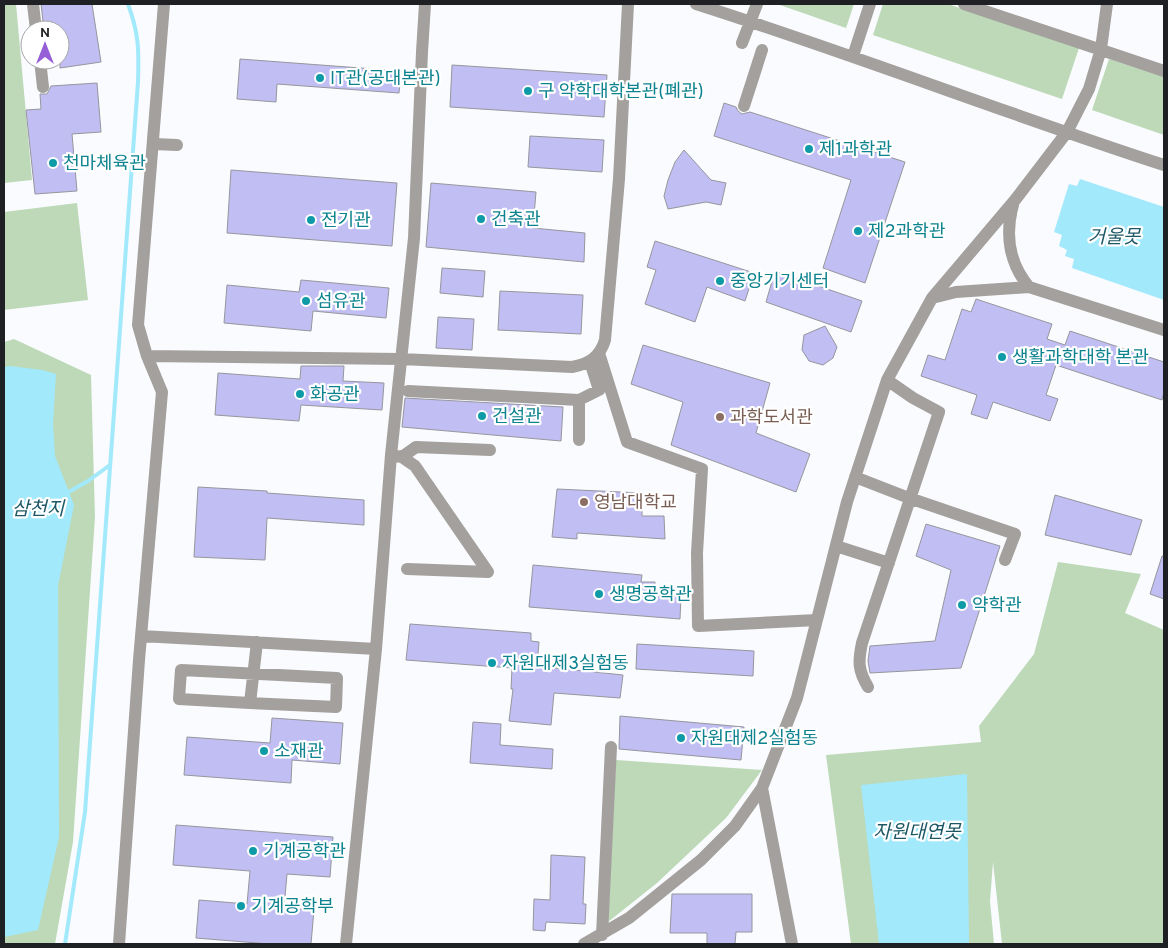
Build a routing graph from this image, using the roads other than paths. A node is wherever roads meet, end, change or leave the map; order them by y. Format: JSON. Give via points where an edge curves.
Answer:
{"nodes":[{"id":1,"x":33,"y":4,"type":"edge"},
{"id":2,"x":164,"y":4,"type":"edge"},
{"id":3,"x":425,"y":4,"type":"edge"},
{"id":4,"x":628,"y":4,"type":"edge"},
{"id":5,"x":696,"y":4,"type":"edge"},
{"id":6,"x":757,"y":4,"type":"edge"},
{"id":7,"x":870,"y":4,"type":"edge"},
{"id":8,"x":964,"y":4,"type":"edge"},
{"id":9,"x":1107,"y":4,"type":"edge"},
{"id":10,"x":35,"y":20,"type":"edge"},
{"id":11,"x":750,"y":21,"type":"junction"},
{"id":12,"x":742,"y":43,"type":"dead end"},
{"id":13,"x":1101,"y":49,"type":"junction"},
{"id":14,"x":762,"y":50,"type":"dead end"},
{"id":15,"x":853,"y":56,"type":"junction"},
{"id":16,"x":41,"y":70,"type":"edge"},
{"id":17,"x":1164,"y":71,"type":"edge"},
{"id":18,"x":43,"y":86,"type":"dead end"},
{"id":19,"x":744,"y":106,"type":"dead end"},
{"id":20,"x":1067,"y":132,"type":"junction"},
{"id":21,"x":154,"y":144,"type":"junction"},
{"id":22,"x":177,"y":145,"type":"dead end"},
{"id":23,"x":1164,"y":165,"type":"edge"},
{"id":24,"x":1015,"y":200,"type":"junction"},
{"id":25,"x":1029,"y":287,"type":"junction"},
{"id":26,"x":932,"y":298,"type":"junction"},
{"id":27,"x":1164,"y":330,"type":"edge"},
{"id":28,"x":147,"y":356,"type":"junction"},
{"id":29,"x":595,"y":358,"type":"junction"},
{"id":30,"x":400,"y":359,"type":"junction"},
{"id":31,"x":887,"y":380,"type":"junction"},
{"id":32,"x":408,"y":391,"type":"dead end"},
{"id":33,"x":580,"y":400,"type":"junction"},
{"id":34,"x":579,"y":440,"type":"dead end"},
{"id":35,"x":490,"y":450,"type":"dead end"},
{"id":36,"x":396,"y":456,"type":"junction"},
{"id":37,"x":855,"y":477,"type":"junction"},
{"id":38,"x":909,"y":498,"type":"junction"},
{"id":39,"x":836,"y":546,"type":"junction"},
{"id":40,"x":1005,"y":560,"type":"dead end"},
{"id":41,"x":888,"y":563,"type":"junction"},
{"id":42,"x":407,"y":569,"type":"dead end"},
{"id":43,"x":817,"y":620,"type":"junction"},
{"id":44,"x":141,"y":636,"type":"junction"},
{"id":45,"x":257,"y":642,"type":"junction"},
{"id":46,"x":376,"y":648,"type":"junction"},
{"id":47,"x":254,"y":673,"type":"junction"},
{"id":48,"x":868,"y":686,"type":"dead end"},
{"id":49,"x":250,"y":703,"type":"junction"},
{"id":50,"x":611,"y":747,"type":"dead end"},
{"id":51,"x":762,"y":788,"type":"junction"},
{"id":52,"x":602,"y":935,"type":"junction"},
{"id":53,"x":119,"y":944,"type":"edge"},
{"id":54,"x":346,"y":944,"type":"edge"},
{"id":55,"x":584,"y":944,"type":"edge"},
{"id":56,"x":792,"y":944,"type":"edge"}],
"edges":[{"from":1,"to":10,"type":"street"},
{"from":2,"to":21,"type":"street"},
{"from":3,"to":30,"type":"street","via":[[414,238]]},
{"from":4,"to":29,"type":"street","via":[[619,179],[605,340]]},
{"from":5,"to":11,"type":"street"},
{"from":6,"to":11,"type":"street"},
{"from":7,"to":15,"type":"street"},
{"from":8,"to":13,"type":"street"},
{"from":9,"to":13,"type":"street"},
{"from":11,"to":12,"type":"street"},
{"from":11,"to":15,"type":"street"},
{"from":13,"to":17,"type":"street"},
{"from":13,"to":20,"type":"street","via":[[1088,88]]},
{"from":14,"to":19,"type":"street"},
{"from":15,"to":20,"type":"street"},
{"from":16,"to":18,"type":"street"},
{"from":20,"to":23,"type":"street"},
{"from":20,"to":24,"type":"street"},
{"from":21,"to":22,"type":"street"},
{"from":21,"to":28,"type":"street","via":[[138,325]]},
{"from":24,"to":25,"type":"street","via":[[1009,220],[1009,244],[1020,276]]},
{"from":24,"to":26,"type":"street"},
{"from":25,"to":26,"type":"street","via":[[956,292]]},
{"from":25,"to":27,"type":"street"},
{"from":26,"to":31,"type":"street"},
{"from":28,"to":30,"type":"street"},
{"from":28,"to":44,"type":"street","via":[[162,392]]},
{"from":29,"to":30,"type":"street","via":[[572,367]]},
{"from":29,"to":33,"type":"street","via":[[599,390]]},
{"from":29,"to":43,"type":"street","via":[[627,442],[702,469],[697,553],[698,626]]},
{"from":30,"to":36,"type":"street"},
{"from":31,"to":37,"type":"street"},
{"from":31,"to":38,"type":"street","via":[[939,412]]},
{"from":32,"to":33,"type":"street"},
{"from":33,"to":34,"type":"street"},
{"from":35,"to":36,"type":"street","via":[[416,447]]},
{"from":36,"to":42,"type":"street","via":[[415,466],[488,572]]},
{"from":36,"to":46,"type":"street"},
{"from":37,"to":38,"type":"street"},
{"from":37,"to":39,"type":"street"},
{"from":38,"to":40,"type":"street","via":[[1015,534]]},
{"from":38,"to":41,"type":"street"},
{"from":39,"to":41,"type":"street"},
{"from":39,"to":43,"type":"street"},
{"from":41,"to":48,"type":"street","via":[[859,660],[860,673]]},
{"from":43,"to":51,"type":"street","via":[[797,698]]},
{"from":44,"to":45,"type":"street"},
{"from":44,"to":53,"type":"street"},
{"from":45,"to":46,"type":"street"},
{"from":45,"to":47,"type":"street"},
{"from":46,"to":54,"type":"street"},
{"from":47,"to":49,"type":"street"},
{"from":47,"to":49,"type":"street","via":[[181,670],[179,700]]},
{"from":47,"to":49,"type":"street","via":[[337,678],[336,707]]},
{"from":50,"to":52,"type":"street"},
{"from":51,"to":52,"type":"street","via":[[720,843],[661,894]]},
{"from":51,"to":56,"type":"street"},
{"from":52,"to":55,"type":"street"}]}
